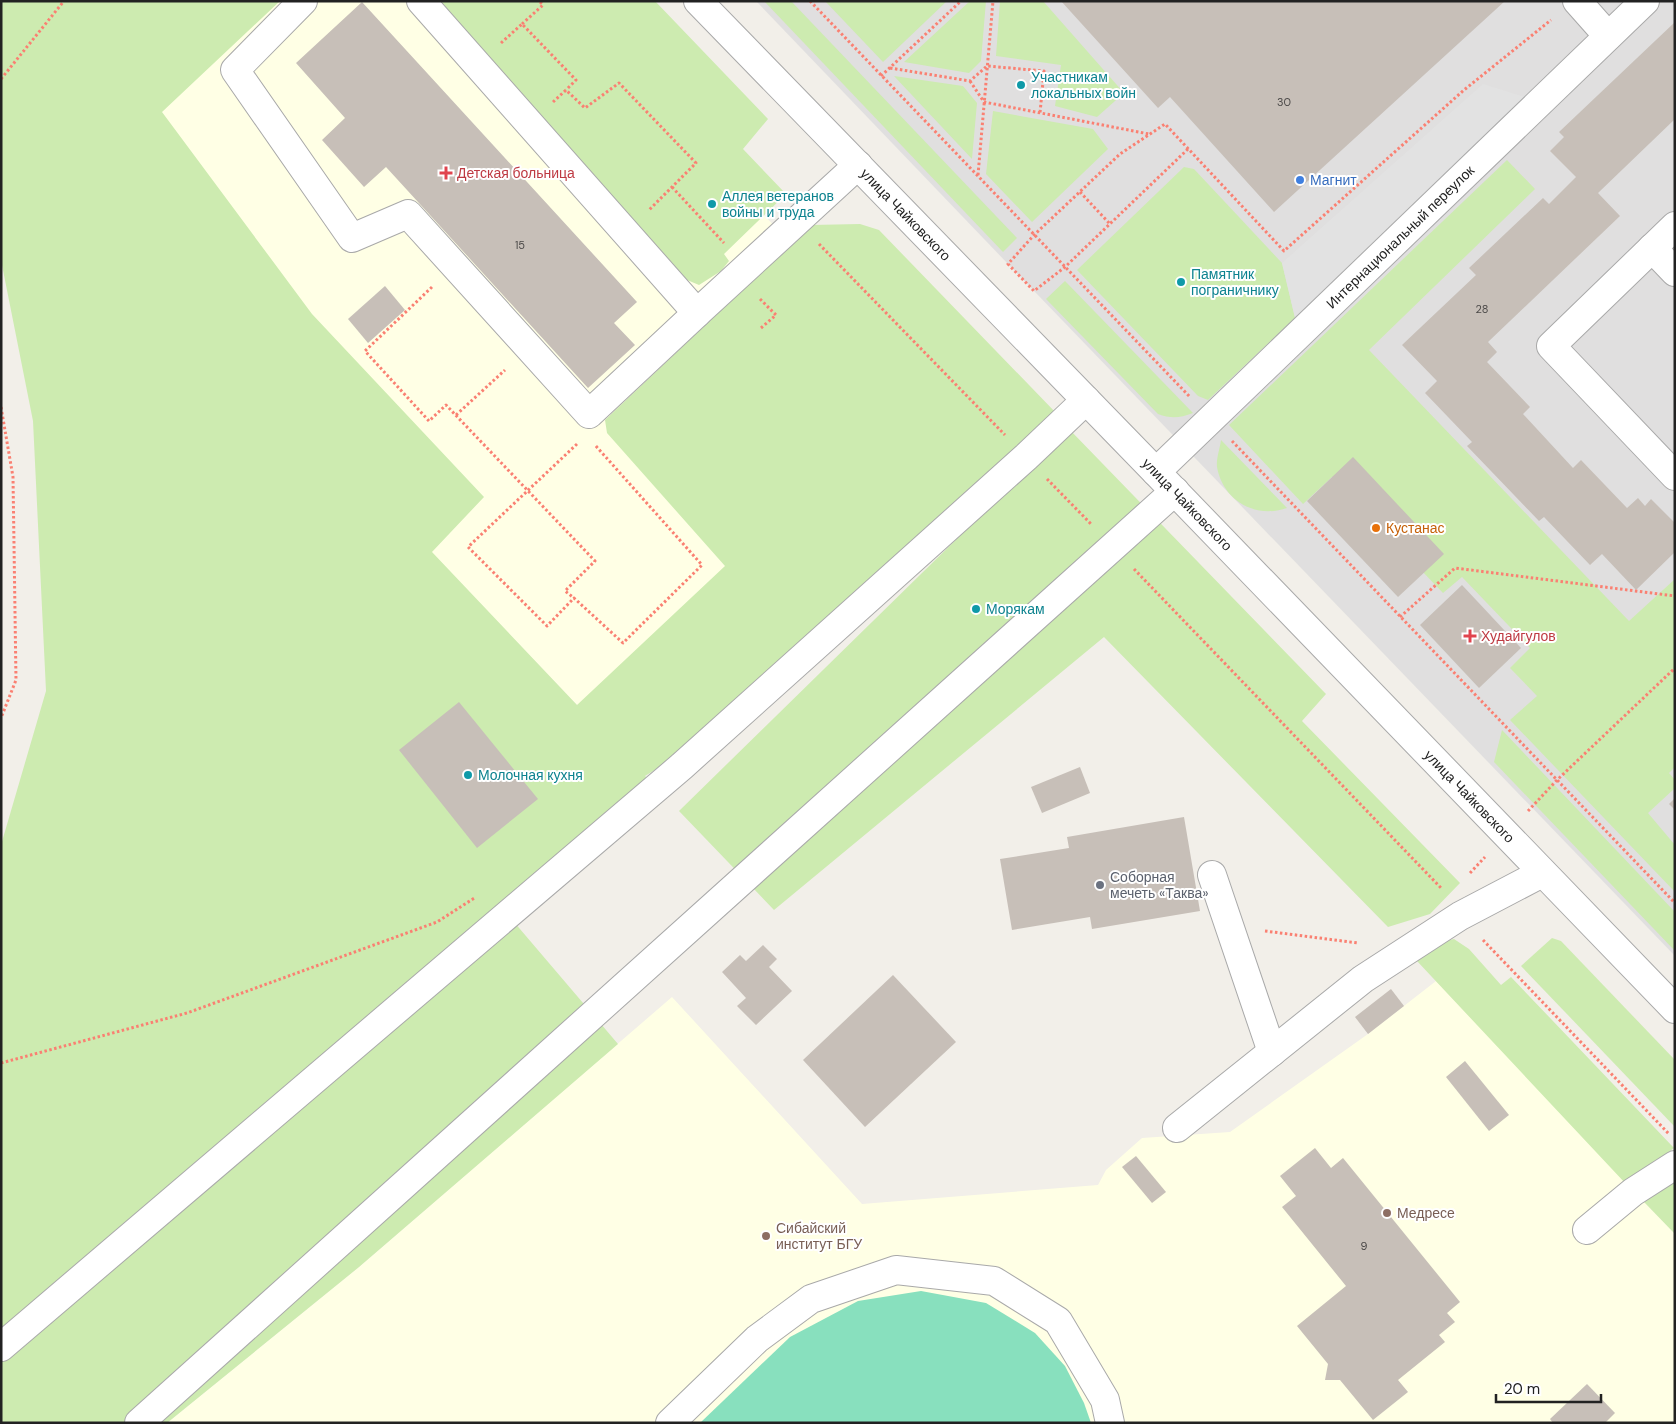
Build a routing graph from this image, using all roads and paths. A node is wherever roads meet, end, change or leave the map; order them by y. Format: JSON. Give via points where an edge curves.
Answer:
{"nodes":[{"id":1,"x":64,"y":1,"type":"edge"},
{"id":2,"x":303,"y":1,"type":"edge"},
{"id":3,"x":421,"y":1,"type":"edge"},
{"id":4,"x":539,"y":1,"type":"edge"},
{"id":5,"x":698,"y":1,"type":"edge"},
{"id":6,"x":810,"y":1,"type":"edge"},
{"id":7,"x":961,"y":1,"type":"edge"},
{"id":8,"x":993,"y":1,"type":"edge"},
{"id":9,"x":1577,"y":1,"type":"edge"},
{"id":10,"x":1645,"y":1,"type":"edge"},
{"id":11,"x":1552,"y":19,"type":"dead end"},
{"id":12,"x":522,"y":24,"type":"junction"},
{"id":13,"x":1608,"y":36,"type":"junction"},
{"id":14,"x":477,"y":65,"type":"junction"},
{"id":15,"x":988,"y":66,"type":"junction"},
{"id":16,"x":890,"y":68,"type":"junction"},
{"id":17,"x":881,"y":76,"type":"junction"},
{"id":18,"x":1,"y":79,"type":"edge"},
{"id":19,"x":970,"y":81,"type":"junction"},
{"id":20,"x":566,"y":90,"type":"junction"},
{"id":21,"x":984,"y":102,"type":"junction"},
{"id":22,"x":1040,"y":113,"type":"junction"},
{"id":23,"x":530,"y":124,"type":"junction"},
{"id":24,"x":1150,"y":134,"type":"junction"},
{"id":25,"x":1188,"y":149,"type":"junction"},
{"id":26,"x":858,"y":165,"type":"junction"},
{"id":27,"x":978,"y":176,"type":"junction"},
{"id":28,"x":672,"y":187,"type":"junction"},
{"id":29,"x":1080,"y":192,"type":"junction"},
{"id":30,"x":797,"y":222,"type":"junction"},
{"id":31,"x":1110,"y":224,"type":"junction"},
{"id":32,"x":1675,"y":226,"type":"edge"},
{"id":33,"x":627,"y":233,"type":"junction"},
{"id":34,"x":1034,"y":235,"type":"junction"},
{"id":35,"x":1652,"y":248,"type":"junction"},
{"id":36,"x":454,"y":266,"type":"junction"},
{"id":37,"x":1064,"y":266,"type":"junction"},
{"id":38,"x":746,"y":267,"type":"junction"},
{"id":39,"x":1675,"y":272,"type":"edge"},
{"id":40,"x":697,"y":313,"type":"junction"},
{"id":41,"x":529,"y":348,"type":"junction"},
{"id":42,"x":1086,"y":400,"type":"junction"},
{"id":43,"x":1,"y":407,"type":"edge"},
{"id":44,"x":456,"y":415,"type":"junction"},
{"id":45,"x":1211,"y":419,"type":"junction"},
{"id":46,"x":588,"y":425,"type":"junction"},
{"id":47,"x":1665,"y":453,"type":"edge"},
{"id":48,"x":1026,"y":457,"type":"junction"},
{"id":49,"x":1156,"y":472,"type":"junction"},
{"id":50,"x":1675,"y":476,"type":"edge"},
{"id":51,"x":527,"y":489,"type":"junction"},
{"id":52,"x":1175,"y":491,"type":"junction"},
{"id":53,"x":1113,"y":547,"type":"junction"},
{"id":54,"x":1675,"y":596,"type":"edge"},
{"id":55,"x":574,"y":598,"type":"junction"},
{"id":56,"x":1400,"y":617,"type":"junction"},
{"id":57,"x":1675,"y":668,"type":"edge"},
{"id":58,"x":1,"y":718,"type":"edge"},
{"id":59,"x":1558,"y":780,"type":"junction"},
{"id":60,"x":1542,"y":874,"type":"junction"},
{"id":61,"x":1212,"y":875,"type":"dead end"},
{"id":62,"x":478,"y":895,"type":"dead end"},
{"id":63,"x":1675,"y":902,"type":"edge"},
{"id":64,"x":1460,"y":916,"type":"junction"},
{"id":65,"x":1230,"y":926,"type":"junction"},
{"id":66,"x":1407,"y":949,"type":"junction"},
{"id":67,"x":1675,"y":1009,"type":"edge"},
{"id":68,"x":1272,"y":1052,"type":"junction"},
{"id":69,"x":1,"y":1063,"type":"edge"},
{"id":70,"x":1176,"y":1128,"type":"dead end"},
{"id":71,"x":1675,"y":1140,"type":"edge"},
{"id":72,"x":1675,"y":1165,"type":"edge"},
{"id":73,"x":1586,"y":1230,"type":"dead end"},
{"id":74,"x":1,"y":1347,"type":"edge"},
{"id":75,"x":139,"y":1423,"type":"edge"},
{"id":76,"x":670,"y":1423,"type":"edge"},
{"id":77,"x":1110,"y":1423,"type":"edge"}],
"edges":[{"from":1,"to":18,"type":"path"},
{"from":2,"to":36,"type":"street","via":[[235,70],[352,238],[408,214]]},
{"from":3,"to":14,"type":"street"},
{"from":4,"to":12,"type":"path","via":[[543,5]]},
{"from":5,"to":26,"type":"street","name":"улица Чайковского"},
{"from":6,"to":17,"type":"path"},
{"from":7,"to":16,"type":"path"},
{"from":8,"to":15,"type":"path"},
{"from":9,"to":13,"type":"street"},
{"from":10,"to":13,"type":"street","name":"Интернациональный переулок"},
{"from":11,"to":25,"type":"path","via":[[1464,90],[1284,251]]},
{"from":12,"to":14,"type":"path"},
{"from":12,"to":20,"type":"path","via":[[576,80]]},
{"from":13,"to":45,"type":"street","name":"Интернациональный переулок"},
{"from":14,"to":23,"type":"street"},
{"from":15,"to":19,"type":"path"},
{"from":15,"to":21,"type":"path"},
{"from":15,"to":22,"type":"path","via":[[1044,71]]},
{"from":16,"to":17,"type":"path"},
{"from":16,"to":19,"type":"path"},
{"from":17,"to":27,"type":"path"},
{"from":19,"to":21,"type":"path"},
{"from":20,"to":23,"type":"path"},
{"from":20,"to":28,"type":"path","via":[[585,108],[619,83],[696,163]]},
{"from":21,"to":22,"type":"path"},
{"from":21,"to":27,"type":"path"},
{"from":22,"to":24,"type":"path"},
{"from":23,"to":33,"type":"street"},
{"from":24,"to":25,"type":"path","via":[[1164,124]]},
{"from":24,"to":29,"type":"path","via":[[1120,154]]},
{"from":25,"to":31,"type":"path"},
{"from":26,"to":30,"type":"street"},
{"from":26,"to":42,"type":"street","name":"улица Чайковского"},
{"from":27,"to":34,"type":"path"},
{"from":28,"to":33,"type":"path"},
{"from":28,"to":38,"type":"path"},
{"from":29,"to":31,"type":"path"},
{"from":29,"to":34,"type":"path"},
{"from":30,"to":38,"type":"street"},
{"from":30,"to":48,"type":"path"},
{"from":31,"to":37,"type":"path"},
{"from":32,"to":35,"type":"street"},
{"from":33,"to":40,"type":"street"},
{"from":34,"to":37,"type":"path"},
{"from":34,"to":37,"type":"path","via":[[1008,264],[1034,291]]},
{"from":35,"to":39,"type":"street"},
{"from":35,"to":47,"type":"street","via":[[1551,346]]},
{"from":36,"to":41,"type":"street"},
{"from":36,"to":44,"type":"path","via":[[365,350],[430,421],[446,405]]},
{"from":37,"to":45,"type":"path"},
{"from":38,"to":40,"type":"street"},
{"from":40,"to":46,"type":"street"},
{"from":41,"to":44,"type":"path"},
{"from":41,"to":46,"type":"street"},
{"from":42,"to":48,"type":"street"},
{"from":42,"to":49,"type":"street","name":"улица Чайковского"},
{"from":43,"to":58,"type":"path","via":[[13,477],[16,680]]},
{"from":44,"to":51,"type":"path"},
{"from":45,"to":49,"type":"street","name":"Интернациональный переулок"},
{"from":45,"to":56,"type":"path"},
{"from":46,"to":51,"type":"path"},
{"from":46,"to":55,"type":"path","via":[[702,565],[623,643]]},
{"from":47,"to":50,"type":"street"},
{"from":48,"to":53,"type":"path"},
{"from":48,"to":74,"type":"street","via":[[682,766]]},
{"from":49,"to":52,"type":"street","name":"улица Чайковского"},
{"from":51,"to":55,"type":"path","via":[[595,561],[565,591]]},
{"from":51,"to":55,"type":"path","via":[[468,547],[547,626]]},
{"from":52,"to":53,"type":"street"},
{"from":52,"to":60,"type":"street","name":"улица Чайковского"},
{"from":53,"to":64,"type":"path","via":[[1449,895]]},
{"from":53,"to":75,"type":"street"},
{"from":54,"to":56,"type":"path","via":[[1454,568]]},
{"from":56,"to":59,"type":"path"},
{"from":57,"to":59,"type":"path"},
{"from":59,"to":63,"type":"path"},
{"from":60,"to":64,"type":"street"},
{"from":60,"to":67,"type":"street","name":"улица Чайковского"},
{"from":61,"to":65,"type":"street"},
{"from":62,"to":69,"type":"path","via":[[437,922],[187,1012]]},
{"from":64,"to":66,"type":"street"},
{"from":64,"to":71,"type":"path"},
{"from":65,"to":66,"type":"path"},
{"from":65,"to":68,"type":"street"},
{"from":66,"to":68,"type":"street","via":[[1363,978]]},
{"from":68,"to":70,"type":"street"},
{"from":72,"to":73,"type":"street","via":[[1633,1192]]},
{"from":76,"to":77,"type":"street","via":[[757,1339],[811,1299],[896,1270],[994,1281],[1058,1321],[1105,1400]]}]}
